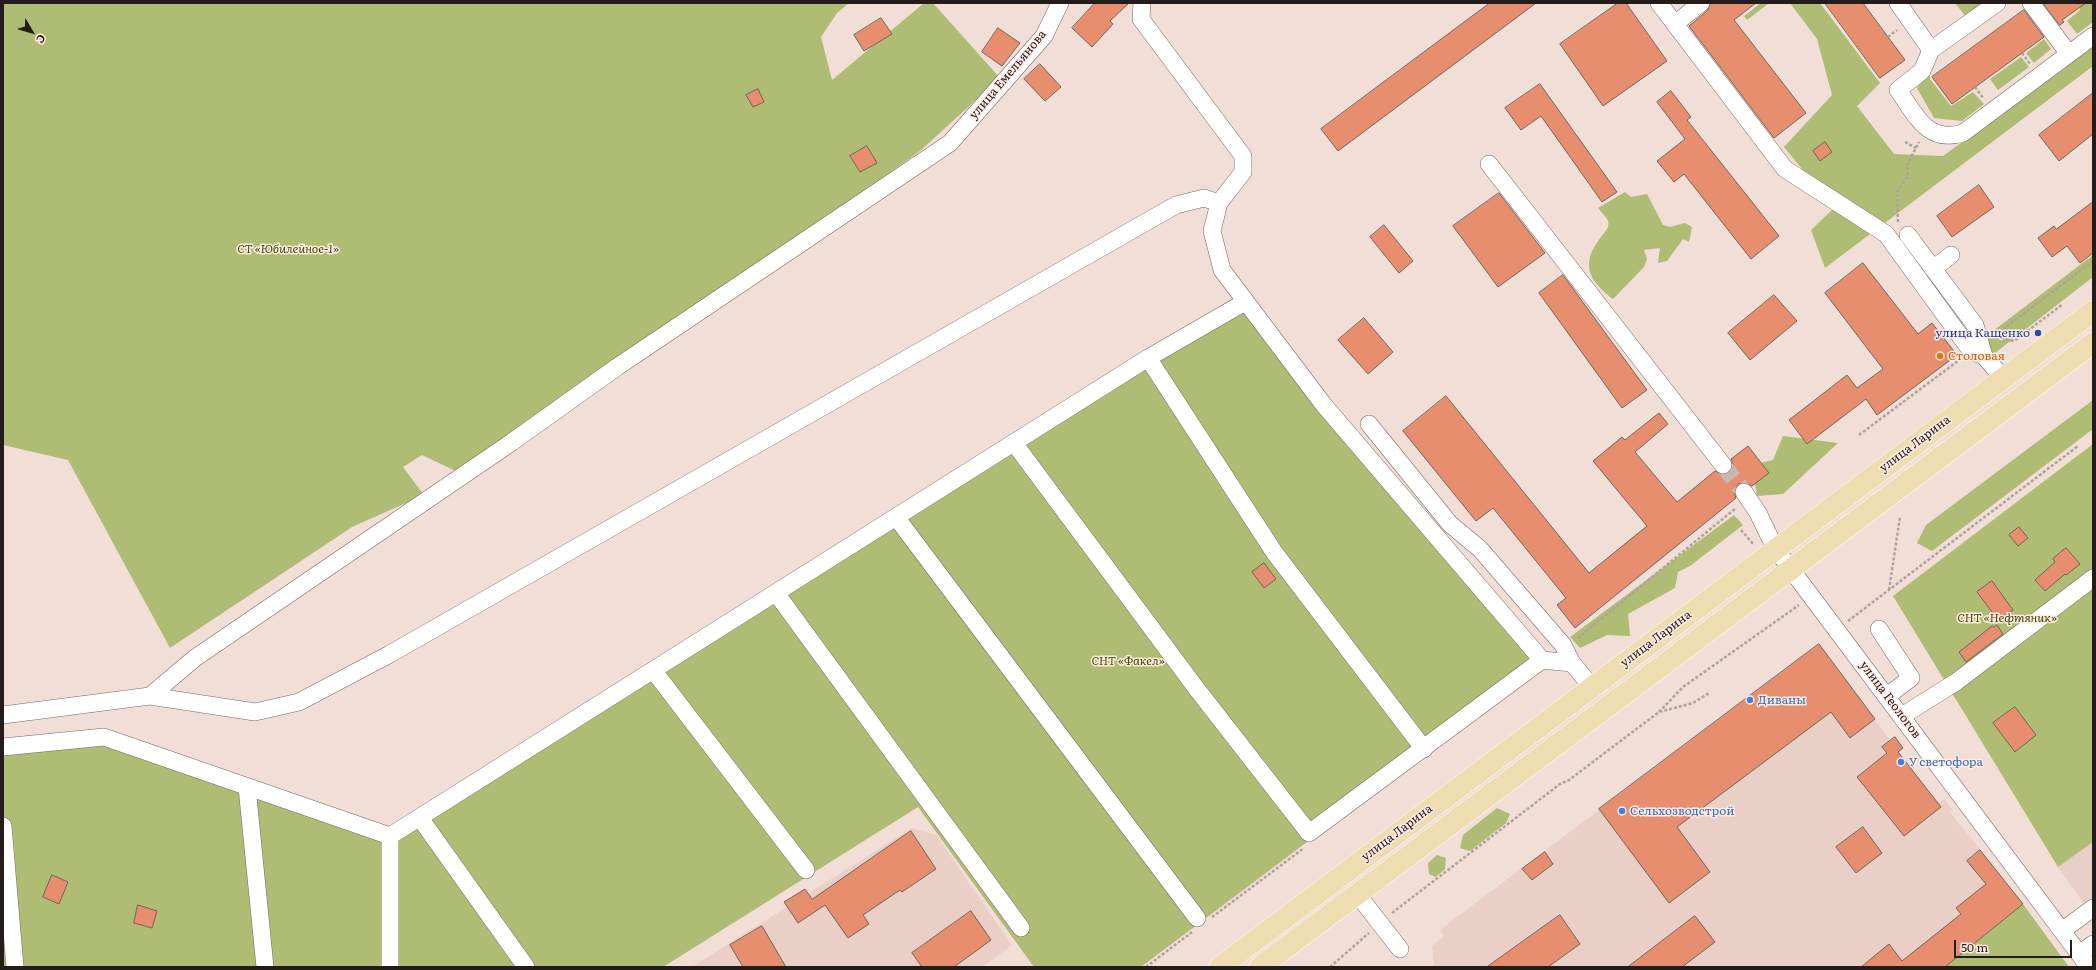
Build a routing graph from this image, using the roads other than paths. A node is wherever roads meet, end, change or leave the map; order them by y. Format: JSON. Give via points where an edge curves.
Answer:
{"nodes":[{"id":1,"x":1060,"y":3,"type":"edge"},
{"id":2,"x":1142,"y":3,"type":"edge"},
{"id":3,"x":1659,"y":3,"type":"edge"},
{"id":4,"x":1701,"y":3,"type":"edge"},
{"id":5,"x":1898,"y":3,"type":"edge"},
{"id":6,"x":1997,"y":3,"type":"edge"},
{"id":7,"x":2031,"y":3,"type":"edge"},
{"id":8,"x":1675,"y":24,"type":"junction"},
{"id":9,"x":2093,"y":36,"type":"edge"},
{"id":10,"x":1932,"y":50,"type":"junction"},
{"id":11,"x":2069,"y":54,"type":"junction"},
{"id":12,"x":1489,"y":164,"type":"dead end"},
{"id":13,"x":1219,"y":203,"type":"junction"},
{"id":14,"x":1908,"y":235,"type":"dead end"},
{"id":15,"x":1950,"y":255,"type":"dead end"},
{"id":16,"x":1933,"y":268,"type":"junction"},
{"id":17,"x":1245,"y":302,"type":"junction"},
{"id":18,"x":2093,"y":311,"type":"edge"},
{"id":19,"x":2093,"y":343,"type":"edge"},
{"id":20,"x":1984,"y":356,"type":"junction"},
{"id":21,"x":1148,"y":358,"type":"junction"},
{"id":22,"x":2003,"y":378,"type":"junction"},
{"id":23,"x":1369,"y":424,"type":"dead end"},
{"id":24,"x":1014,"y":443,"type":"junction"},
{"id":25,"x":1723,"y":465,"type":"tunnel mouth"},
{"id":26,"x":1744,"y":492,"type":"tunnel mouth"},
{"id":27,"x":896,"y":517,"type":"junction"},
{"id":28,"x":1766,"y":548,"type":"junction"},
{"id":29,"x":1790,"y":568,"type":"junction"},
{"id":30,"x":2093,"y":578,"type":"edge"},
{"id":31,"x":776,"y":593,"type":"junction"},
{"id":32,"x":1879,"y":629,"type":"dead end"},
{"id":33,"x":1542,"y":660,"type":"junction"},
{"id":34,"x":1572,"y":662,"type":"junction"},
{"id":35,"x":653,"y":670,"type":"junction"},
{"id":36,"x":1592,"y":687,"type":"junction"},
{"id":37,"x":150,"y":696,"type":"junction"},
{"id":38,"x":1887,"y":696,"type":"junction"},
{"id":39,"x":3,"y":715,"type":"edge"},
{"id":40,"x":1902,"y":716,"type":"junction"},
{"id":41,"x":3,"y":747,"type":"edge"},
{"id":42,"x":1424,"y":748,"type":"junction"},
{"id":43,"x":247,"y":787,"type":"junction"},
{"id":44,"x":420,"y":818,"type":"junction"},
{"id":45,"x":3,"y":826,"type":"edge"},
{"id":46,"x":390,"y":836,"type":"junction"},
{"id":47,"x":806,"y":870,"type":"dead end"},
{"id":48,"x":1356,"y":894,"type":"junction"},
{"id":49,"x":2093,"y":908,"type":"edge"},
{"id":50,"x":1197,"y":918,"type":"dead end"},
{"id":51,"x":1021,"y":928,"type":"dead end"},
{"id":52,"x":2063,"y":930,"type":"junction"},
{"id":53,"x":1400,"y":949,"type":"dead end"},
{"id":54,"x":2087,"y":955,"type":"edge"},
{"id":55,"x":15,"y":967,"type":"edge"},
{"id":56,"x":265,"y":967,"type":"edge"},
{"id":57,"x":390,"y":967,"type":"edge"},
{"id":58,"x":526,"y":967,"type":"edge"},
{"id":59,"x":1220,"y":967,"type":"edge"},
{"id":60,"x":1260,"y":967,"type":"edge"}],
"edges":[{"from":1,"to":37,"type":"street","name":"улица Емельянова","via":[[1044,36],[950,143],[617,367],[512,442],[195,658]]},
{"from":2,"to":13,"type":"street","via":[[1142,19],[1243,156],[1243,172]]},
{"from":3,"to":8,"type":"street"},
{"from":4,"to":8,"type":"street"},
{"from":5,"to":10,"type":"street"},
{"from":6,"to":10,"type":"street"},
{"from":7,"to":11,"type":"street"},
{"from":8,"to":20,"type":"street","via":[[1785,169],[1886,234],[1971,351]]},
{"from":9,"to":11,"type":"street"},
{"from":10,"to":11,"type":"street","via":[[1922,71],[1898,90],[1926,129],[1949,137],[1963,133]]},
{"from":12,"to":25,"type":"street"},
{"from":13,"to":17,"type":"street","via":[[1212,231],[1222,270]]},
{"from":13,"to":37,"type":"street","via":[[1204,198],[1176,205],[397,650],[299,702],[255,712]]},
{"from":14,"to":16,"type":"street"},
{"from":15,"to":16,"type":"street"},
{"from":16,"to":20,"type":"street","via":[[1975,325]]},
{"from":17,"to":21,"type":"street"},
{"from":17,"to":33,"type":"street","via":[[1323,404]]},
{"from":18,"to":22,"type":"main road","name":"улица Ларина"},
{"from":19,"to":29,"type":"main road","name":"улица Ларина"},
{"from":20,"to":22,"type":"street"},
{"from":21,"to":24,"type":"street"},
{"from":21,"to":42,"type":"street","via":[[1274,552]]},
{"from":22,"to":28,"type":"main road","name":"улица Ларина"},
{"from":23,"to":34,"type":"street","via":[[1450,524],[1480,549],[1563,645]]},
{"from":24,"to":27,"type":"street"},
{"from":24,"to":42,"type":"street","via":[[1196,688],[1309,833]]},
{"from":26,"to":28,"type":"street","name":"улица Геологов","via":[[1758,513]]},
{"from":27,"to":31,"type":"street"},
{"from":27,"to":50,"type":"street"},
{"from":28,"to":29,"type":"street","name":"улица Геологов"},
{"from":28,"to":36,"type":"main road","name":"улица Ларина"},
{"from":29,"to":38,"type":"street","name":"улица Геологов"},
{"from":29,"to":48,"type":"main road","name":"улица Ларина"},
{"from":30,"to":40,"type":"street","via":[[1956,682]]},
{"from":31,"to":35,"type":"street"},
{"from":31,"to":51,"type":"street"},
{"from":32,"to":38,"type":"street","via":[[1911,678]]},
{"from":33,"to":34,"type":"street"},
{"from":33,"to":42,"type":"street"},
{"from":34,"to":36,"type":"street"},
{"from":35,"to":44,"type":"street"},
{"from":35,"to":47,"type":"street"},
{"from":36,"to":59,"type":"main road","name":"улица Ларина"},
{"from":37,"to":39,"type":"street"},
{"from":38,"to":40,"type":"street","name":"улица Геологов"},
{"from":40,"to":52,"type":"street","name":"улица Геологов"},
{"from":41,"to":43,"type":"street","via":[[104,737]]},
{"from":43,"to":46,"type":"street"},
{"from":43,"to":56,"type":"street"},
{"from":44,"to":46,"type":"street"},
{"from":44,"to":58,"type":"street"},
{"from":45,"to":55,"type":"street"},
{"from":46,"to":57,"type":"street"},
{"from":48,"to":53,"type":"street"},
{"from":48,"to":60,"type":"main road","name":"улица Ларина"},
{"from":49,"to":52,"type":"street"},
{"from":52,"to":54,"type":"street","name":"улица Геологов"}]}
